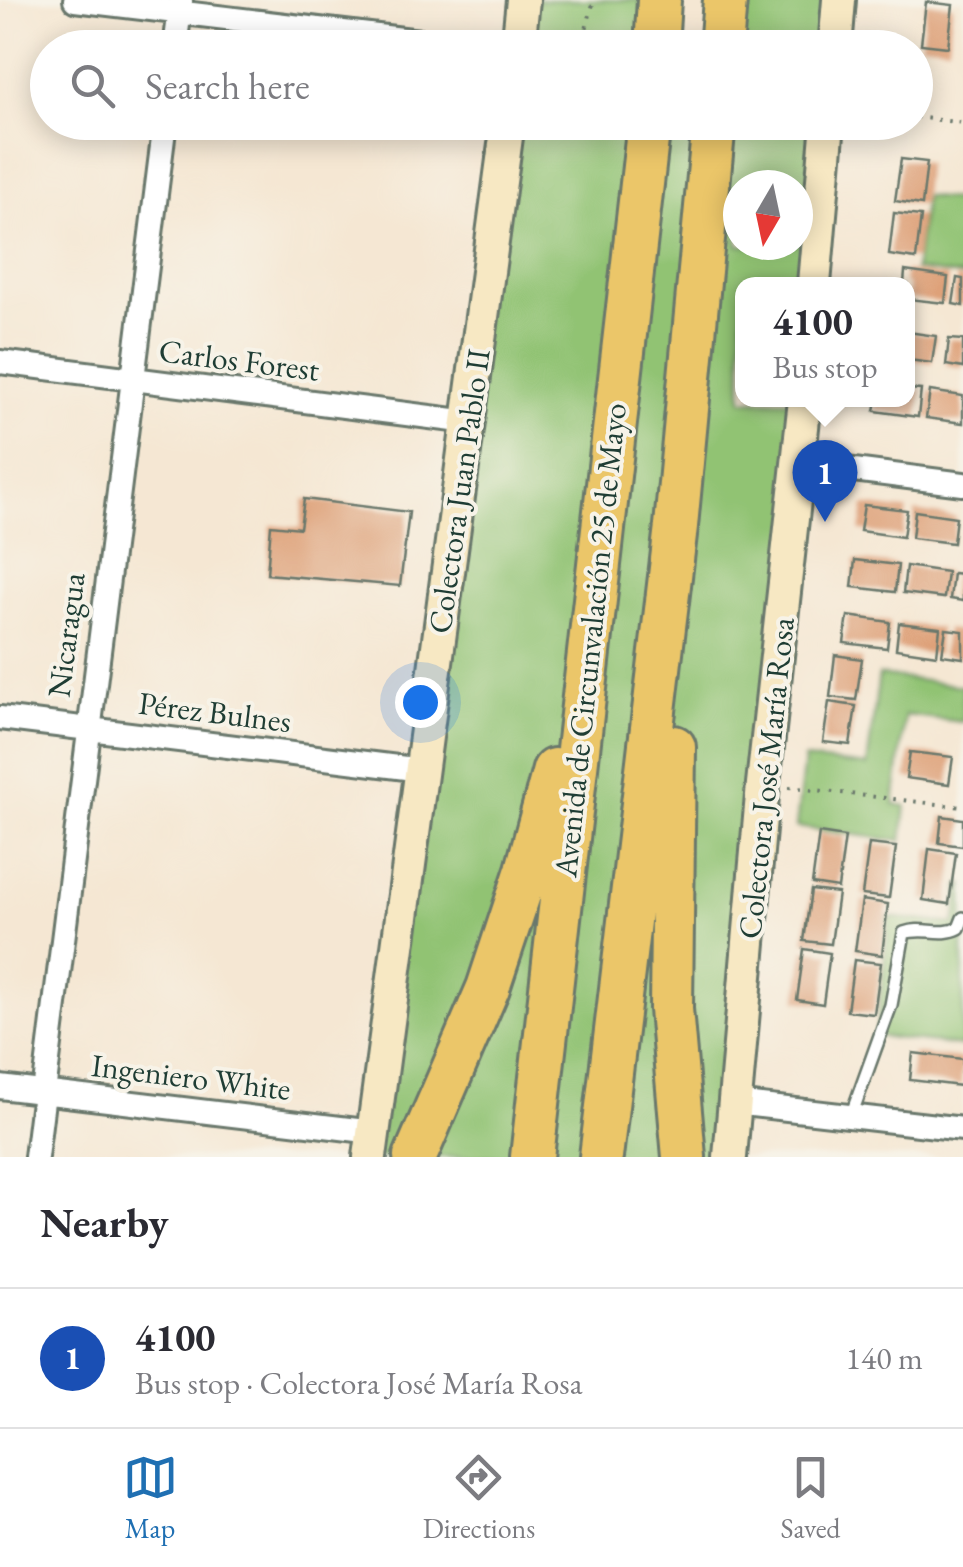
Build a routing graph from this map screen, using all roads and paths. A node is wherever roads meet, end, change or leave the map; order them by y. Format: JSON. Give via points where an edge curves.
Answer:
{"nodes":[{"id":1,"x":75,"y":0,"type":"edge"},
{"id":2,"x":523,"y":0,"type":"edge"},
{"id":3,"x":594,"y":0,"type":"edge"},
{"id":4,"x":659,"y":0,"type":"edge"},
{"id":5,"x":725,"y":0,"type":"edge"},
{"id":6,"x":839,"y":0,"type":"edge"},
{"id":7,"x":180,"y":7,"type":"edge"},
{"id":8,"x":348,"y":30,"type":"edge"},
{"id":9,"x":520,"y":30,"type":"edge"},
{"id":10,"x":586,"y":30,"type":"edge"},
{"id":11,"x":657,"y":30,"type":"edge"},
{"id":12,"x":722,"y":30,"type":"edge"},
{"id":13,"x":836,"y":30,"type":"edge"},
{"id":14,"x":933,"y":119,"type":"edge"},
{"id":15,"x":963,"y":123,"type":"edge"},
{"id":16,"x":163,"y":140,"type":"edge"},
{"id":17,"x":506,"y":140,"type":"edge"},
{"id":18,"x":647,"y":140,"type":"edge"},
{"id":19,"x":712,"y":140,"type":"edge"},
{"id":20,"x":813,"y":140,"type":"edge"},
{"id":21,"x":814,"y":277,"type":"edge"},
{"id":22,"x":0,"y":362,"type":"edge"},
{"id":23,"x":132,"y":379,"type":"junction"},
{"id":24,"x":804,"y":407,"type":"edge"},
{"id":25,"x":469,"y":422,"type":"junction"},
{"id":26,"x":800,"y":464,"type":"junction"},
{"id":27,"x":963,"y":484,"type":"edge"},
{"id":28,"x":676,"y":526,"type":"junction"},
{"id":29,"x":592,"y":619,"type":"junction"},
{"id":30,"x":0,"y":718,"type":"edge"},
{"id":31,"x":87,"y":729,"type":"junction"},
{"id":32,"x":422,"y":770,"type":"junction"},
{"id":33,"x":764,"y":784,"type":"junction"},
{"id":34,"x":963,"y":808,"type":"edge"},
{"id":35,"x":963,"y":918,"type":"edge"},
{"id":36,"x":0,"y":1087,"type":"edge"},
{"id":37,"x":43,"y":1092,"type":"junction"},
{"id":38,"x":734,"y":1103,"type":"junction"},
{"id":39,"x":851,"y":1116,"type":"junction"},
{"id":40,"x":963,"y":1128,"type":"edge"},
{"id":41,"x":372,"y":1145,"type":"edge"},
{"id":42,"x":36,"y":1157,"type":"edge"},
{"id":43,"x":415,"y":1157,"type":"edge"},
{"id":44,"x":532,"y":1157,"type":"edge"},
{"id":45,"x":602,"y":1157,"type":"edge"},
{"id":46,"x":684,"y":1157,"type":"edge"},
{"id":47,"x":730,"y":1157,"type":"edge"}],
"edges":[{"from":1,"to":7,"type":"street"},
{"from":2,"to":9,"type":"main road"},
{"from":3,"to":10,"type":"path"},
{"from":4,"to":11,"type":"highway"},
{"from":5,"to":12,"type":"highway"},
{"from":6,"to":13,"type":"main road"},
{"from":7,"to":8,"type":"street"},
{"from":14,"to":15,"type":"path"},
{"from":16,"to":23,"type":"street","name":"Nicaragua"},
{"from":17,"to":25,"type":"main road","name":"Colectora Juan Pablo II"},
{"from":18,"to":29,"type":"highway","name":"Avenida de Circunvalación 25 de Mayo"},
{"from":19,"to":28,"type":"highway"},
{"from":20,"to":21,"type":"main road"},
{"from":22,"to":23,"type":"street","name":"Carlos Forest"},
{"from":23,"to":25,"type":"street","name":"Carlos Forest"},
{"from":23,"to":31,"type":"street","name":"Nicaragua"},
{"from":24,"to":26,"type":"main road","name":"Colectora José María Rosa"},
{"from":25,"to":32,"type":"main road","name":"Colectora Juan Pablo II"},
{"from":26,"to":27,"type":"street"},
{"from":26,"to":33,"type":"main road","name":"Colectora José María Rosa"},
{"from":28,"to":45,"type":"highway"},
{"from":28,"to":46,"type":"highway","via":[[672,1009]]},
{"from":29,"to":43,"type":"highway","via":[[494,971]]},
{"from":29,"to":44,"type":"highway","name":"Avenida de Circunvalación 25 de Mayo"},
{"from":30,"to":31,"type":"street","name":"Pérez Bulnes"},
{"from":31,"to":32,"type":"street","name":"Pérez Bulnes"},
{"from":31,"to":37,"type":"street","name":"Nicaragua"},
{"from":32,"to":41,"type":"main road","name":"Colectora Juan Pablo II"},
{"from":33,"to":34,"type":"path"},
{"from":33,"to":38,"type":"main road","name":"Colectora José María Rosa"},
{"from":35,"to":39,"type":"lane","via":[[952,932],[904,933],[891,1005]]},
{"from":36,"to":37,"type":"street","name":"Ingeniero White"},
{"from":37,"to":41,"type":"street","name":"Ingeniero White"},
{"from":37,"to":42,"type":"street","name":"Nicaragua"},
{"from":38,"to":39,"type":"street"},
{"from":38,"to":47,"type":"main road","name":"Colectora José María Rosa"},
{"from":39,"to":40,"type":"street"}]}
